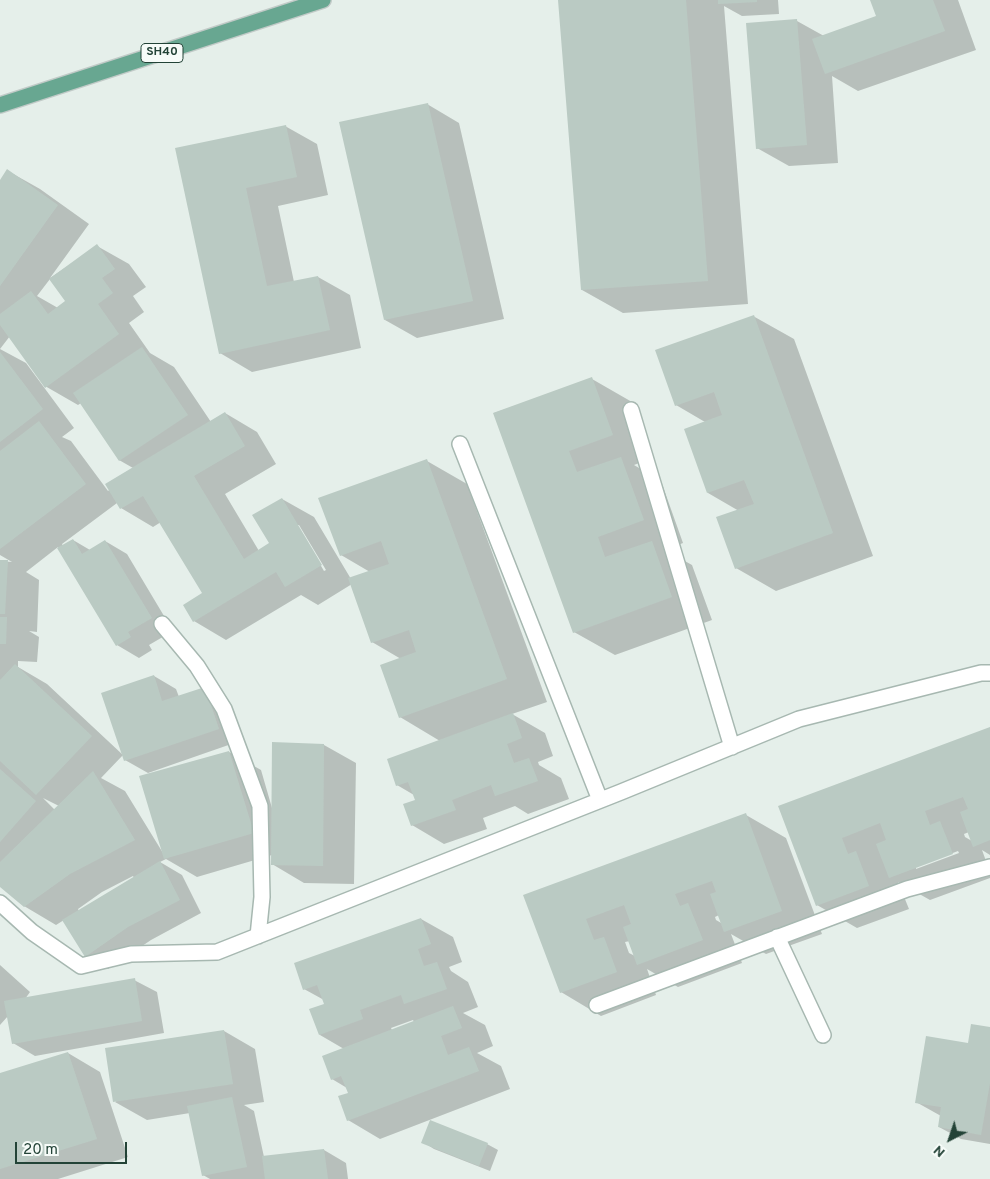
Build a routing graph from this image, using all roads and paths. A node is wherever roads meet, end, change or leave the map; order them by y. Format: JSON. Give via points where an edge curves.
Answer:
{"nodes":[{"id":1,"x":324,"y":0,"type":"edge"},
{"id":2,"x":0,"y":105,"type":"edge"},
{"id":3,"x":631,"y":410,"type":"dead end"},
{"id":4,"x":460,"y":444,"type":"dead end"},
{"id":5,"x":162,"y":624,"type":"dead end"},
{"id":6,"x":990,"y":673,"type":"edge"},
{"id":7,"x":732,"y":747,"type":"junction"},
{"id":8,"x":600,"y":800,"type":"junction"},
{"id":9,"x":990,"y":867,"type":"edge"},
{"id":10,"x":0,"y":903,"type":"edge"},
{"id":11,"x":258,"y":936,"type":"junction"},
{"id":12,"x":777,"y":937,"type":"junction"},
{"id":13,"x":597,"y":1005,"type":"dead end"},
{"id":14,"x":823,"y":1035,"type":"dead end"}],
"edges":[{"from":1,"to":2,"type":"main road","number":"SH40"},
{"from":3,"to":7,"type":"street"},
{"from":4,"to":8,"type":"street"},
{"from":5,"to":11,"type":"street","via":[[197,666],[224,709],[260,806],[262,897]]},
{"from":6,"to":7,"type":"street","via":[[799,719]]},
{"from":7,"to":8,"type":"street"},
{"from":8,"to":11,"type":"street"},
{"from":9,"to":12,"type":"street","via":[[906,889]]},
{"from":10,"to":11,"type":"street","via":[[32,932],[81,966],[132,954],[217,952]]},
{"from":12,"to":13,"type":"street"},
{"from":12,"to":14,"type":"street"}]}
